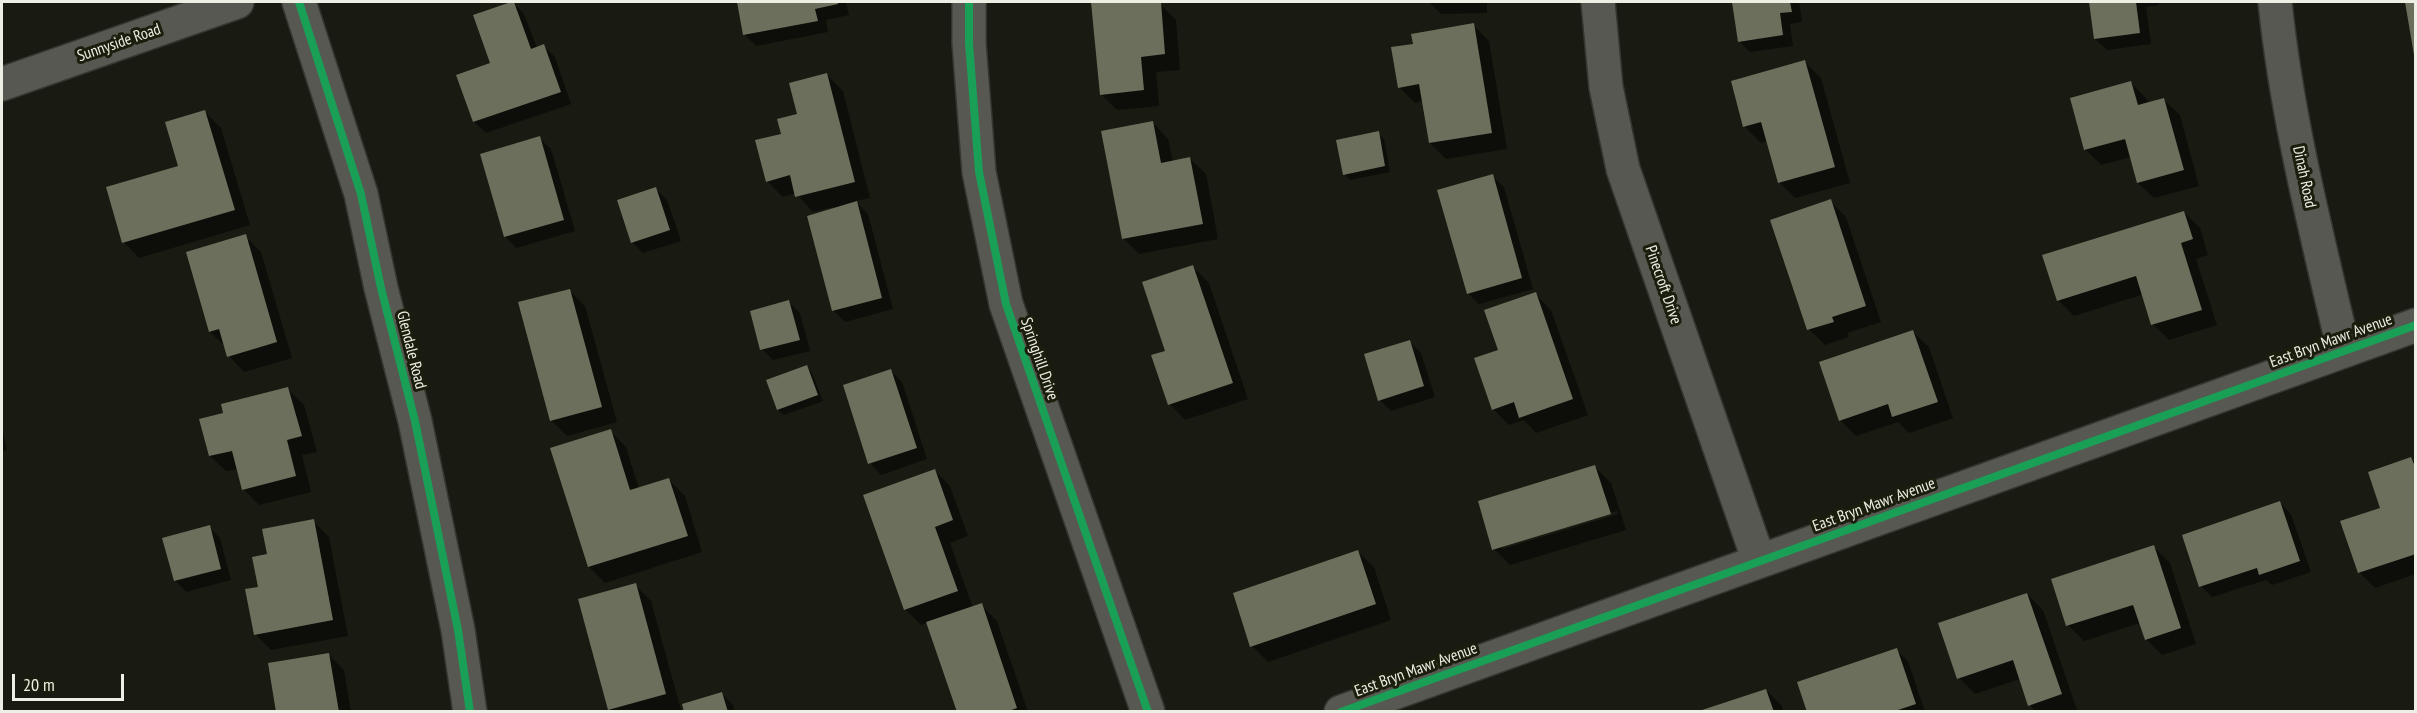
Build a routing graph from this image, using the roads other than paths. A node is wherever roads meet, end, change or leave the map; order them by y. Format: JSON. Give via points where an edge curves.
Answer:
{"nodes":[{"id":1,"x":237,"y":2,"type":"edge"},
{"id":2,"x":299,"y":2,"type":"edge"},
{"id":3,"x":969,"y":2,"type":"edge"},
{"id":4,"x":1598,"y":2,"type":"edge"},
{"id":5,"x":2275,"y":2,"type":"edge"},
{"id":6,"x":2,"y":84,"type":"edge"},
{"id":7,"x":2415,"y":325,"type":"edge"},
{"id":8,"x":2344,"y":351,"type":"junction"},
{"id":9,"x":1759,"y":561,"type":"junction"},
{"id":10,"x":470,"y":711,"type":"edge"},
{"id":11,"x":1148,"y":711,"type":"edge"},
{"id":12,"x":1341,"y":711,"type":"edge"}],
"edges":[{"from":1,"to":6,"type":"street","name":"Sunnyside Road"},
{"from":2,"to":10,"type":"street","name":"Glendale Road","via":[[361,194],[415,421],[458,630]]},
{"from":3,"to":11,"type":"street","name":"Springhill Drive","via":[[979,172],[1006,304]]},
{"from":4,"to":9,"type":"street","name":"Pinecroft Drive","via":[[1606,87],[1623,169]]},
{"from":5,"to":8,"type":"street","name":"Dinah Road","via":[[2286,90]]},
{"from":7,"to":8,"type":"street","name":"East Bryn Mawr Avenue"},
{"from":8,"to":9,"type":"street","name":"East Bryn Mawr Avenue"},
{"from":9,"to":12,"type":"street","name":"East Bryn Mawr Avenue"}]}
